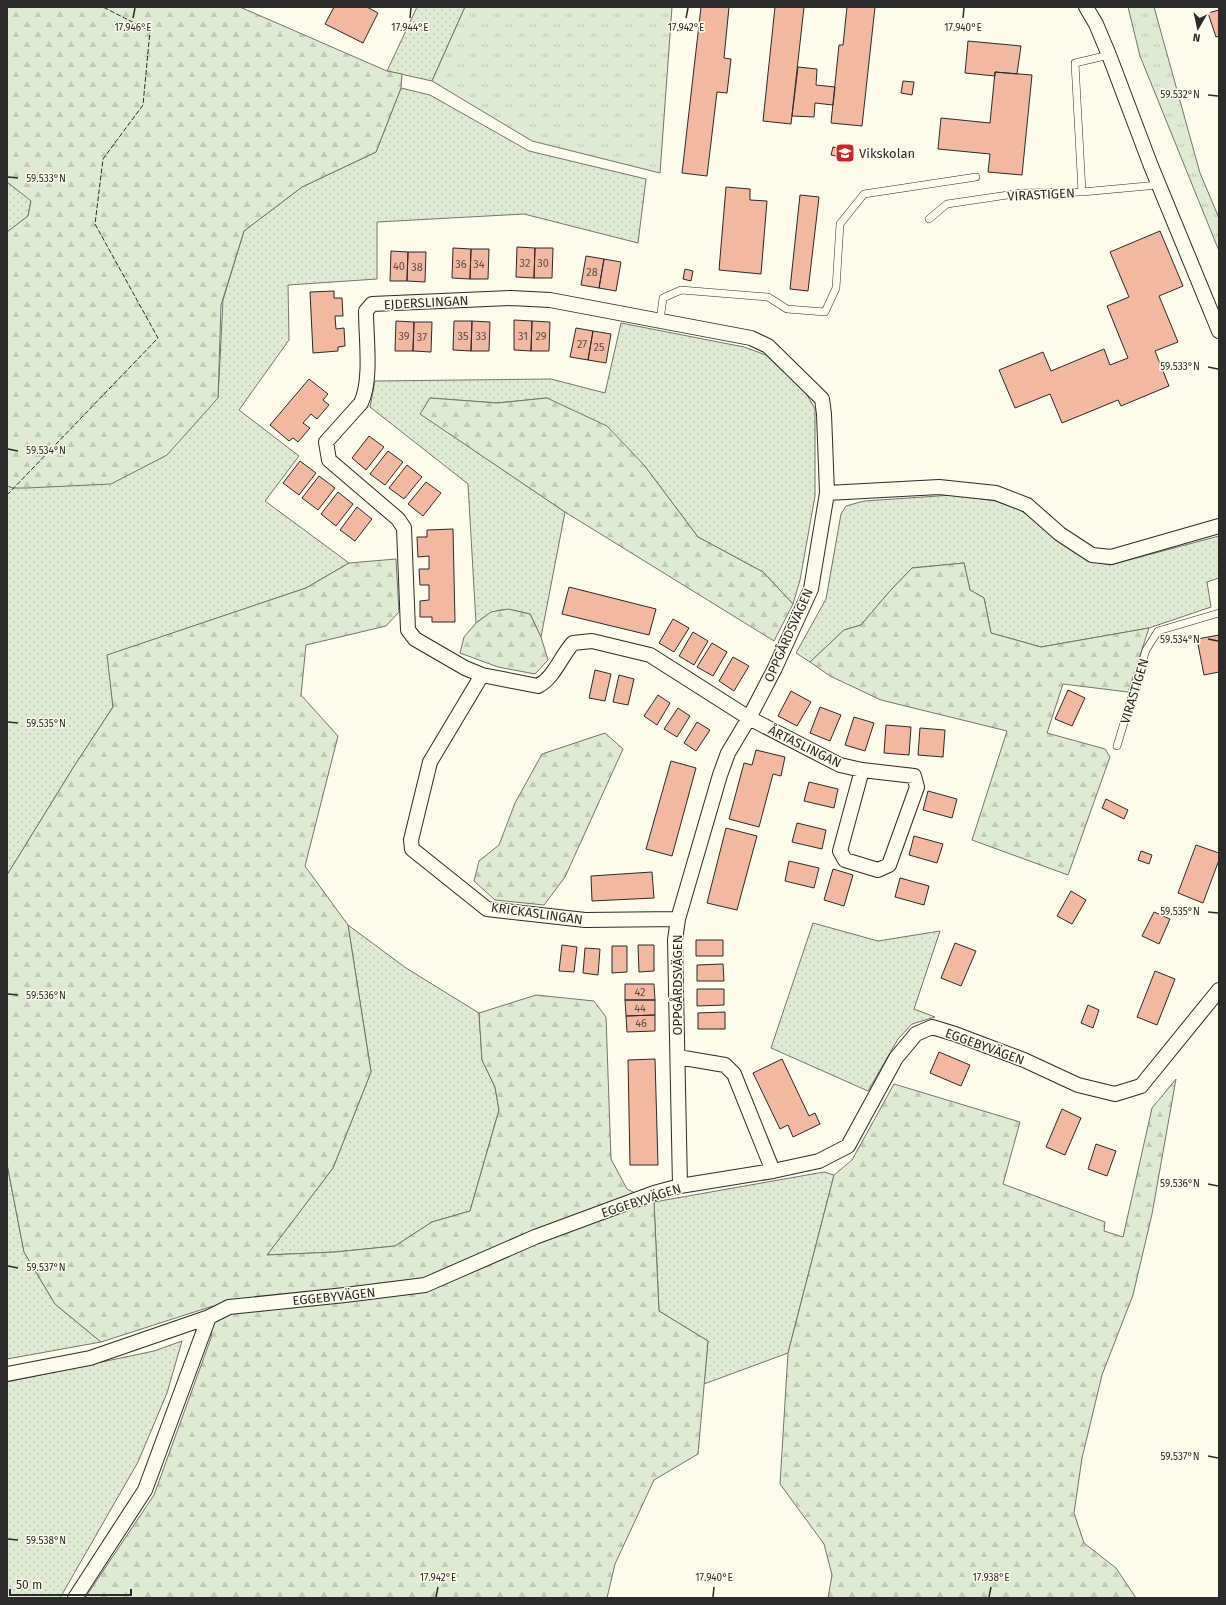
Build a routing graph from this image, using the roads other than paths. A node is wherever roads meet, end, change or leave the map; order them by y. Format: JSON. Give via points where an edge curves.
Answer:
{"nodes":[{"id":1,"x":1086,"y":7,"type":"edge"},
{"id":2,"x":1109,"y":55,"type":"junction"},
{"id":3,"x":976,"y":177,"type":"dead end"},
{"id":4,"x":1158,"y":185,"type":"junction"},
{"id":5,"x":1082,"y":192,"type":"junction"},
{"id":6,"x":929,"y":219,"type":"dead end"},
{"id":7,"x":660,"y":320,"type":"junction"},
{"id":8,"x":1219,"y":331,"type":"edge"},
{"id":9,"x":827,"y":493,"type":"junction"},
{"id":10,"x":1219,"y":526,"type":"edge"},
{"id":11,"x":1219,"y":613,"type":"edge"},
{"id":12,"x":482,"y":675,"type":"junction"},
{"id":13,"x":749,"y":718,"type":"junction"},
{"id":14,"x":1117,"y":746,"type":"dead end"},
{"id":15,"x":862,"y":770,"type":"junction"},
{"id":16,"x":678,"y":919,"type":"junction"},
{"id":17,"x":1219,"y":990,"type":"edge"},
{"id":18,"x":678,"y":1058,"type":"junction"},
{"id":19,"x":773,"y":1171,"type":"junction"},
{"id":20,"x":680,"y":1186,"type":"junction"},
{"id":21,"x":209,"y":1317,"type":"junction"},
{"id":22,"x":7,"y":1374,"type":"edge"},
{"id":23,"x":75,"y":1598,"type":"edge"}],
"edges":[{"from":1,"to":2,"type":"street"},
{"from":2,"to":4,"type":"street"},
{"from":2,"to":5,"type":"lane","via":[[1075,63]]},
{"from":3,"to":7,"type":"lane","via":[[864,194],[840,224],[836,288],[825,312],[786,309],[768,297],[681,290],[663,298]]},
{"from":4,"to":5,"type":"lane","name":"VIRASTIGEN"},
{"from":4,"to":8,"type":"street"},
{"from":5,"to":6,"type":"lane","name":"VIRASTIGEN","via":[[1021,193],[947,204]]},
{"from":7,"to":9,"type":"street","name":"EJDERSLINGAN","via":[[751,338],[768,346],[822,399]]},
{"from":7,"to":12,"type":"street","name":"EJDERSLINGAN","via":[[550,300],[510,298],[372,304],[366,311],[367,380],[364,396],[326,442],[329,460],[404,528],[408,630],[415,639]]},
{"from":9,"to":10,"type":"street","via":[[939,487],[996,493],[1027,505],[1060,534],[1092,556],[1110,557]]},
{"from":9,"to":13,"type":"street","name":"OPPGÅRDSVÄGEN","via":[[810,589],[775,668]]},
{"from":11,"to":14,"type":"lane","name":"VIRASTIGEN","via":[[1158,631],[1146,650]]},
{"from":12,"to":13,"type":"street","via":[[538,686],[549,678],[573,643],[592,641],[650,655]]},
{"from":12,"to":16,"type":"street","name":"KRICKASLINGAN","via":[[430,762],[411,840],[412,849],[487,909],[584,920]]},
{"from":13,"to":15,"type":"street","name":"ÅRTASLINGAN","via":[[840,765]]},
{"from":13,"to":16,"type":"street","name":"OPPGÅRDSVÄGEN","via":[[728,753]]},
{"from":15,"to":15,"type":"street","name":"ÅRTASLINGAN","via":[[840,851],[845,860],[878,870],[889,865],[917,787],[914,776]]},
{"from":16,"to":18,"type":"street","name":"OPPGÅRDSVÄGEN","via":[[675,940]]},
{"from":17,"to":19,"type":"street","name":"EGGEBYVÄGEN","via":[[1141,1086],[1115,1094],[1078,1085],[1024,1060],[932,1027],[916,1034],[896,1058],[848,1146],[819,1161]]},
{"from":18,"to":19,"type":"street","via":[[726,1064],[734,1074]]},
{"from":18,"to":20,"type":"street","name":"OPPGÅRDSVÄGEN"},
{"from":19,"to":20,"type":"street","name":"EGGEBYVÄGEN"},
{"from":20,"to":21,"type":"street","name":"EGGEBYVÄGEN","via":[[654,1193],[535,1237],[425,1285],[229,1307]]},
{"from":21,"to":22,"type":"street","name":"EGGEBYVÄGEN","via":[[90,1358]]},
{"from":21,"to":23,"type":"street","via":[[145,1490]]}]}
